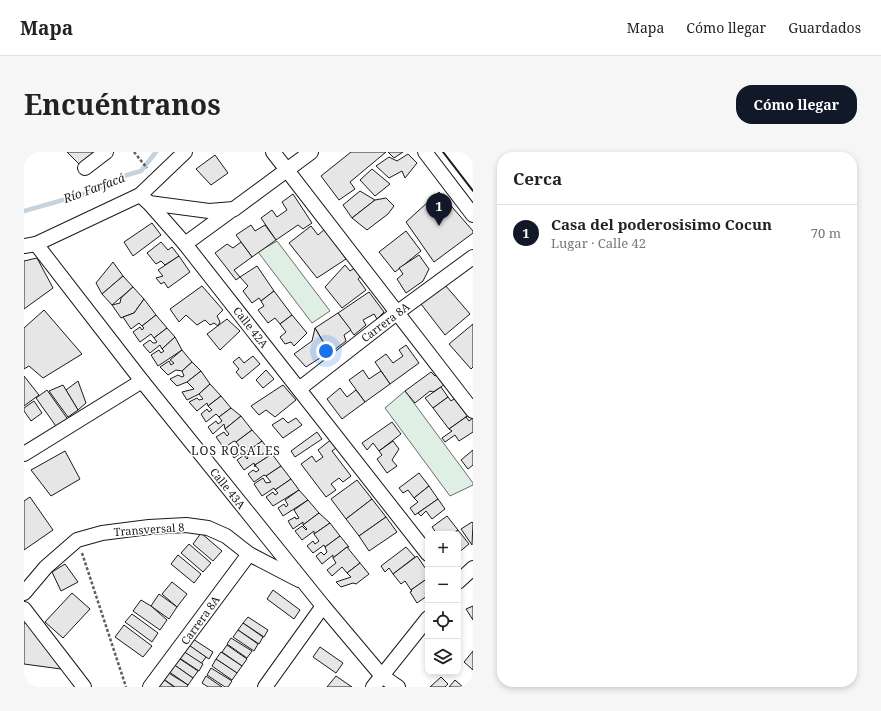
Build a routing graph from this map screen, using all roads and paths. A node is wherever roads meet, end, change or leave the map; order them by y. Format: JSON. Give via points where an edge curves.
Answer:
{"nodes":[{"id":1,"x":106,"y":152,"type":"edge"},
{"id":2,"x":134,"y":152,"type":"edge"},
{"id":3,"x":185,"y":152,"type":"edge"},
{"id":4,"x":273,"y":152,"type":"edge"},
{"id":5,"x":311,"y":152,"type":"edge"},
{"id":6,"x":425,"y":152,"type":"edge"},
{"id":7,"x":85,"y":168,"type":"dead end"},
{"id":8,"x":287,"y":170,"type":"junction"},
{"id":9,"x":150,"y":171,"type":"dead end"},
{"id":10,"x":145,"y":199,"type":"junction"},
{"id":11,"x":234,"y":209,"type":"junction"},
{"id":12,"x":473,"y":215,"type":"edge"},
{"id":13,"x":186,"y":244,"type":"junction"},
{"id":14,"x":30,"y":245,"type":"edge"},
{"id":15,"x":473,"y":257,"type":"edge"},
{"id":16,"x":398,"y":312,"type":"junction"},
{"id":17,"x":142,"y":382,"type":"junction"},
{"id":18,"x":299,"y":389,"type":"junction"},
{"id":19,"x":473,"y":411,"type":"edge"},
{"id":20,"x":24,"y":454,"type":"edge"},
{"id":21,"x":78,"y":540,"type":"junction"},
{"id":22,"x":425,"y":550,"type":"edge"},
{"id":23,"x":249,"y":554,"type":"junction"},
{"id":24,"x":473,"y":568,"type":"edge"},
{"id":25,"x":461,"y":579,"type":"edge"},
{"id":26,"x":303,"y":582,"type":"junction"},
{"id":27,"x":24,"y":593,"type":"edge"},
{"id":28,"x":323,"y":606,"type":"junction"},
{"id":29,"x":24,"y":610,"type":"edge"},
{"id":30,"x":425,"y":622,"type":"edge"},
{"id":31,"x":377,"y":681,"type":"edge"},
{"id":32,"x":84,"y":687,"type":"edge"},
{"id":33,"x":126,"y":687,"type":"edge"},
{"id":34,"x":150,"y":687,"type":"edge"},
{"id":35,"x":265,"y":687,"type":"edge"},
{"id":36,"x":398,"y":687,"type":"edge"}],
"edges":[{"from":1,"to":7,"type":"street"},
{"from":2,"to":9,"type":"path"},
{"from":3,"to":10,"type":"street"},
{"from":4,"to":8,"type":"street"},
{"from":5,"to":8,"type":"street"},
{"from":6,"to":12,"type":"street"},
{"from":8,"to":11,"type":"street"},
{"from":8,"to":16,"type":"street"},
{"from":10,"to":11,"type":"street","via":[[208,211]]},
{"from":10,"to":13,"type":"street","name":"Calle 42A"},
{"from":10,"to":14,"type":"street"},
{"from":11,"to":13,"type":"street"},
{"from":13,"to":18,"type":"street","name":"Calle 42A"},
{"from":14,"to":17,"type":"street","name":"Calle 43A"},
{"from":15,"to":16,"type":"street","name":"Carrera 8A"},
{"from":16,"to":18,"type":"street","name":"Carrera 8A"},
{"from":16,"to":19,"type":"street"},
{"from":17,"to":20,"type":"street"},
{"from":17,"to":26,"type":"street","name":"Calle 43A"},
{"from":18,"to":22,"type":"street","name":"Calle 42A"},
{"from":21,"to":23,"type":"street","name":"Transversal 8","via":[[102,533],[186,525],[208,528],[226,536]]},
{"from":21,"to":27,"type":"street","via":[[46,567]]},
{"from":21,"to":33,"type":"path"},
{"from":23,"to":26,"type":"street","name":"Transversal 8"},
{"from":23,"to":34,"type":"street","name":"Carrera 8A"},
{"from":24,"to":25,"type":"street"},
{"from":26,"to":28,"type":"street","name":"Calle 43A"},
{"from":28,"to":31,"type":"street","name":"Calle 43A"},
{"from":28,"to":35,"type":"street"},
{"from":29,"to":32,"type":"street"},
{"from":30,"to":31,"type":"street"},
{"from":31,"to":36,"type":"street","name":"Calle 43A"}]}
